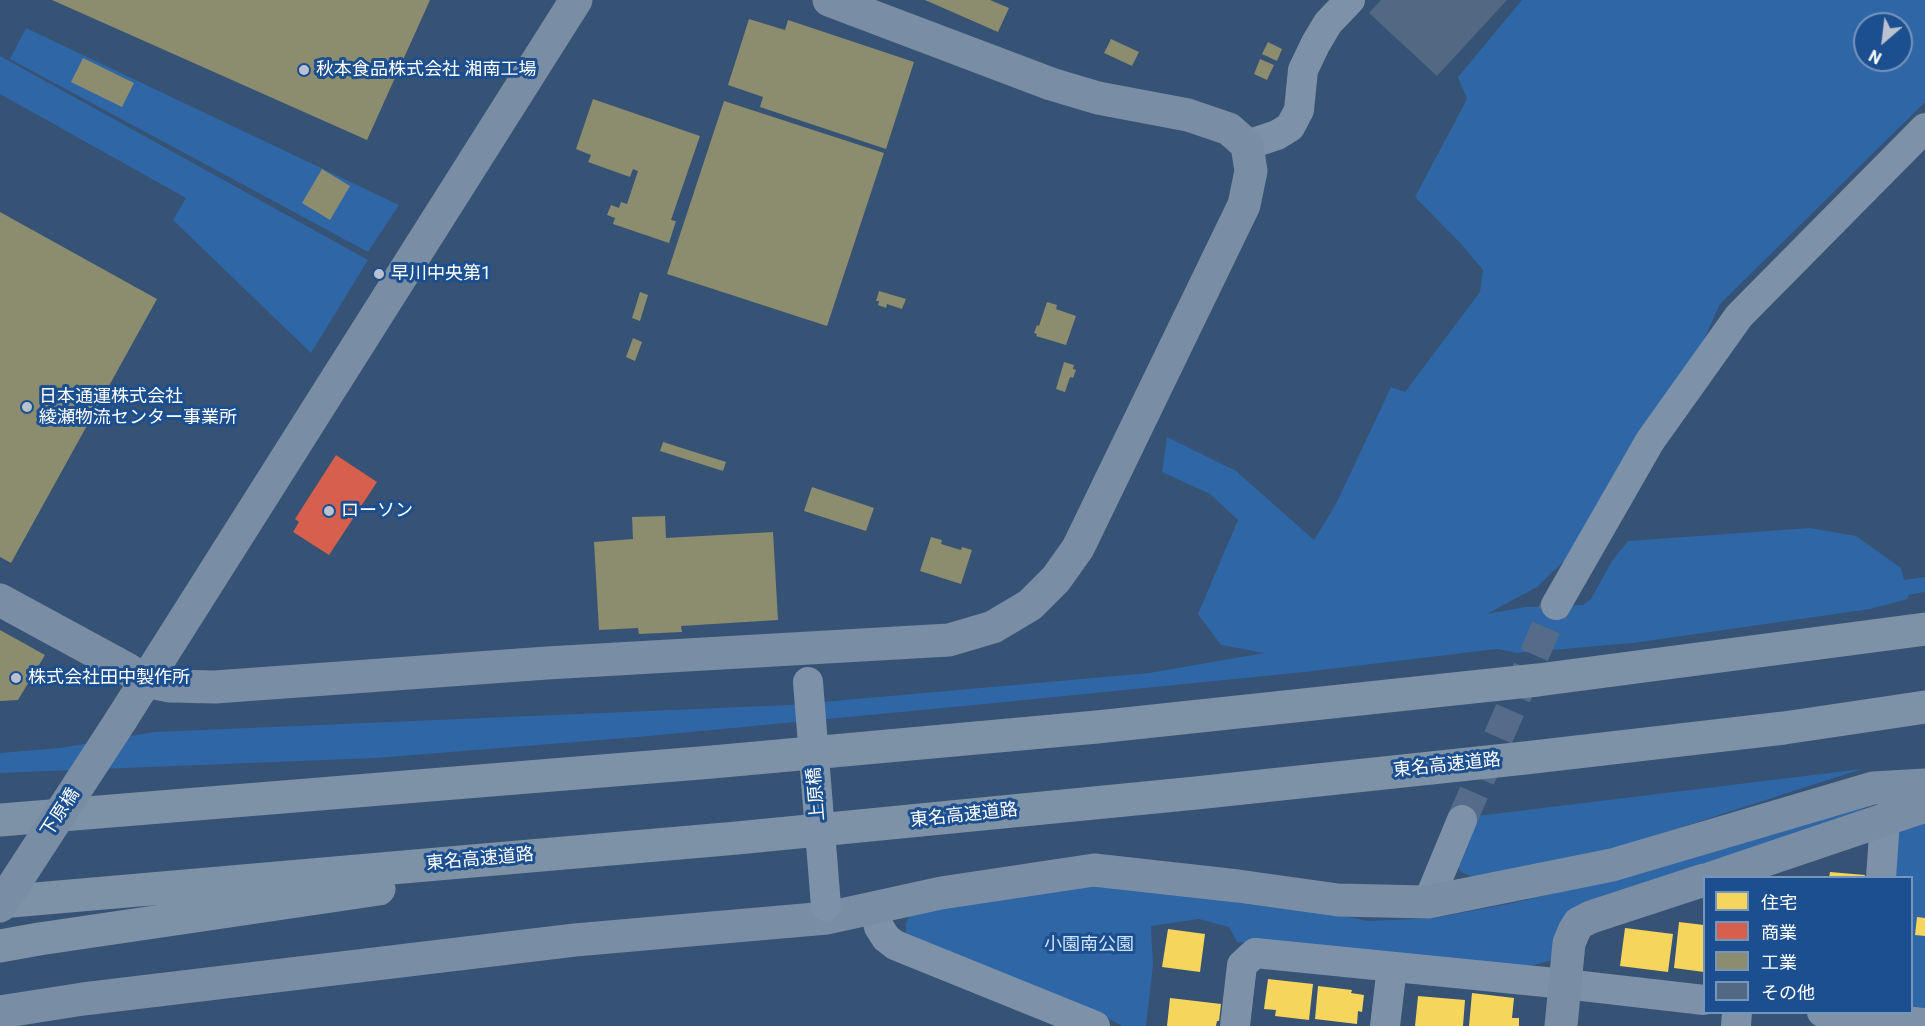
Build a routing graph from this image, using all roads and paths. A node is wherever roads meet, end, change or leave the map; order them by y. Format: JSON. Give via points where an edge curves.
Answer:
{"nodes":[{"id":1,"x":576,"y":0,"type":"edge"},
{"id":2,"x":829,"y":0,"type":"edge"},
{"id":3,"x":1350,"y":0,"type":"edge"},
{"id":4,"x":1925,"y":128,"type":"edge"},
{"id":5,"x":1247,"y":145,"type":"junction"},
{"id":6,"x":0,"y":600,"type":"edge"},
{"id":7,"x":1556,"y":605,"type":"tunnel mouth"},
{"id":8,"x":1925,"y":629,"type":"edge"},
{"id":9,"x":803,"y":650,"type":"junction"},
{"id":10,"x":145,"y":681,"type":"junction"},
{"id":11,"x":1925,"y":707,"type":"edge"},
{"id":12,"x":712,"y":762,"type":"junction"},
{"id":13,"x":1925,"y":785,"type":"edge"},
{"id":14,"x":0,"y":800,"type":"edge"},
{"id":15,"x":1925,"y":806,"type":"edge"},
{"id":16,"x":0,"y":820,"type":"edge"},
{"id":17,"x":1462,"y":820,"type":"tunnel mouth"},
{"id":18,"x":1886,"y":820,"type":"junction"},
{"id":19,"x":737,"y":838,"type":"junction"},
{"id":20,"x":1718,"y":876,"type":"edge"},
{"id":21,"x":1881,"y":876,"type":"edge"},
{"id":22,"x":1703,"y":880,"type":"edge"},
{"id":23,"x":1428,"y":902,"type":"junction"},
{"id":24,"x":0,"y":904,"type":"edge"},
{"id":25,"x":874,"y":908,"type":"junction"},
{"id":26,"x":827,"y":912,"type":"junction"},
{"id":27,"x":0,"y":946,"type":"edge"},
{"id":28,"x":1392,"y":967,"type":"junction"},
{"id":29,"x":1565,"y":984,"type":"junction"},
{"id":30,"x":1703,"y":1000,"type":"edge"},
{"id":31,"x":0,"y":1012,"type":"edge"},
{"id":32,"x":1853,"y":1014,"type":"edge"},
{"id":33,"x":1869,"y":1015,"type":"edge"},
{"id":34,"x":1925,"y":1023,"type":"edge"},
{"id":35,"x":1095,"y":1026,"type":"edge"},
{"id":36,"x":1235,"y":1026,"type":"edge"},
{"id":37,"x":1385,"y":1026,"type":"edge"},
{"id":38,"x":1561,"y":1026,"type":"edge"}],
"edges":[{"from":1,"to":10,"type":"street","name":"下原橋"},
{"from":2,"to":5,"type":"street","via":[[1051,84],[1229,129]]},
{"from":3,"to":5,"type":"street","via":[[1328,23],[1303,70],[1299,110],[1290,127]]},
{"from":4,"to":7,"type":"street","via":[[1739,316],[1650,441]]},
{"from":5,"to":9,"type":"street","via":[[1251,171],[1244,205],[1078,548],[1056,579],[1030,605],[993,627],[950,640]]},
{"from":6,"to":10,"type":"street"},
{"from":8,"to":12,"type":"highway","via":[[1526,681],[1097,727]]},
{"from":9,"to":10,"type":"street","via":[[547,663],[215,687]]},
{"from":9,"to":26,"type":"street","name":"上原橋","bridge":true},
{"from":10,"to":24,"type":"street","name":"下原橋","bridge":true},
{"from":11,"to":19,"type":"highway","name":"東名高速道路","via":[[1525,758]]},
{"from":12,"to":14,"type":"highway","via":[[524,764]]},
{"from":12,"to":16,"type":"highway"},
{"from":13,"to":23,"type":"street","via":[[1873,788],[1612,865]]},
{"from":15,"to":18,"type":"street"},
{"from":17,"to":23,"type":"street"},
{"from":18,"to":20,"type":"street"},
{"from":18,"to":21,"type":"street"},
{"from":19,"to":24,"type":"highway","name":"東名高速道路"},
{"from":19,"to":27,"type":"highway"},
{"from":22,"to":29,"type":"street","via":[[1579,923],[1569,943]]},
{"from":23,"to":25,"type":"street","via":[[1338,900],[1094,870],[941,893]]},
{"from":25,"to":26,"type":"street"},
{"from":25,"to":35,"type":"street","via":[[879,927],[895,945]]},
{"from":26,"to":31,"type":"street"},
{"from":28,"to":29,"type":"street"},
{"from":28,"to":36,"type":"street","via":[[1255,953],[1242,964]]},
{"from":28,"to":37,"type":"street"},
{"from":29,"to":30,"type":"street"},
{"from":29,"to":38,"type":"street"},
{"from":32,"to":33,"type":"street"},
{"from":33,"to":34,"type":"street"}]}
